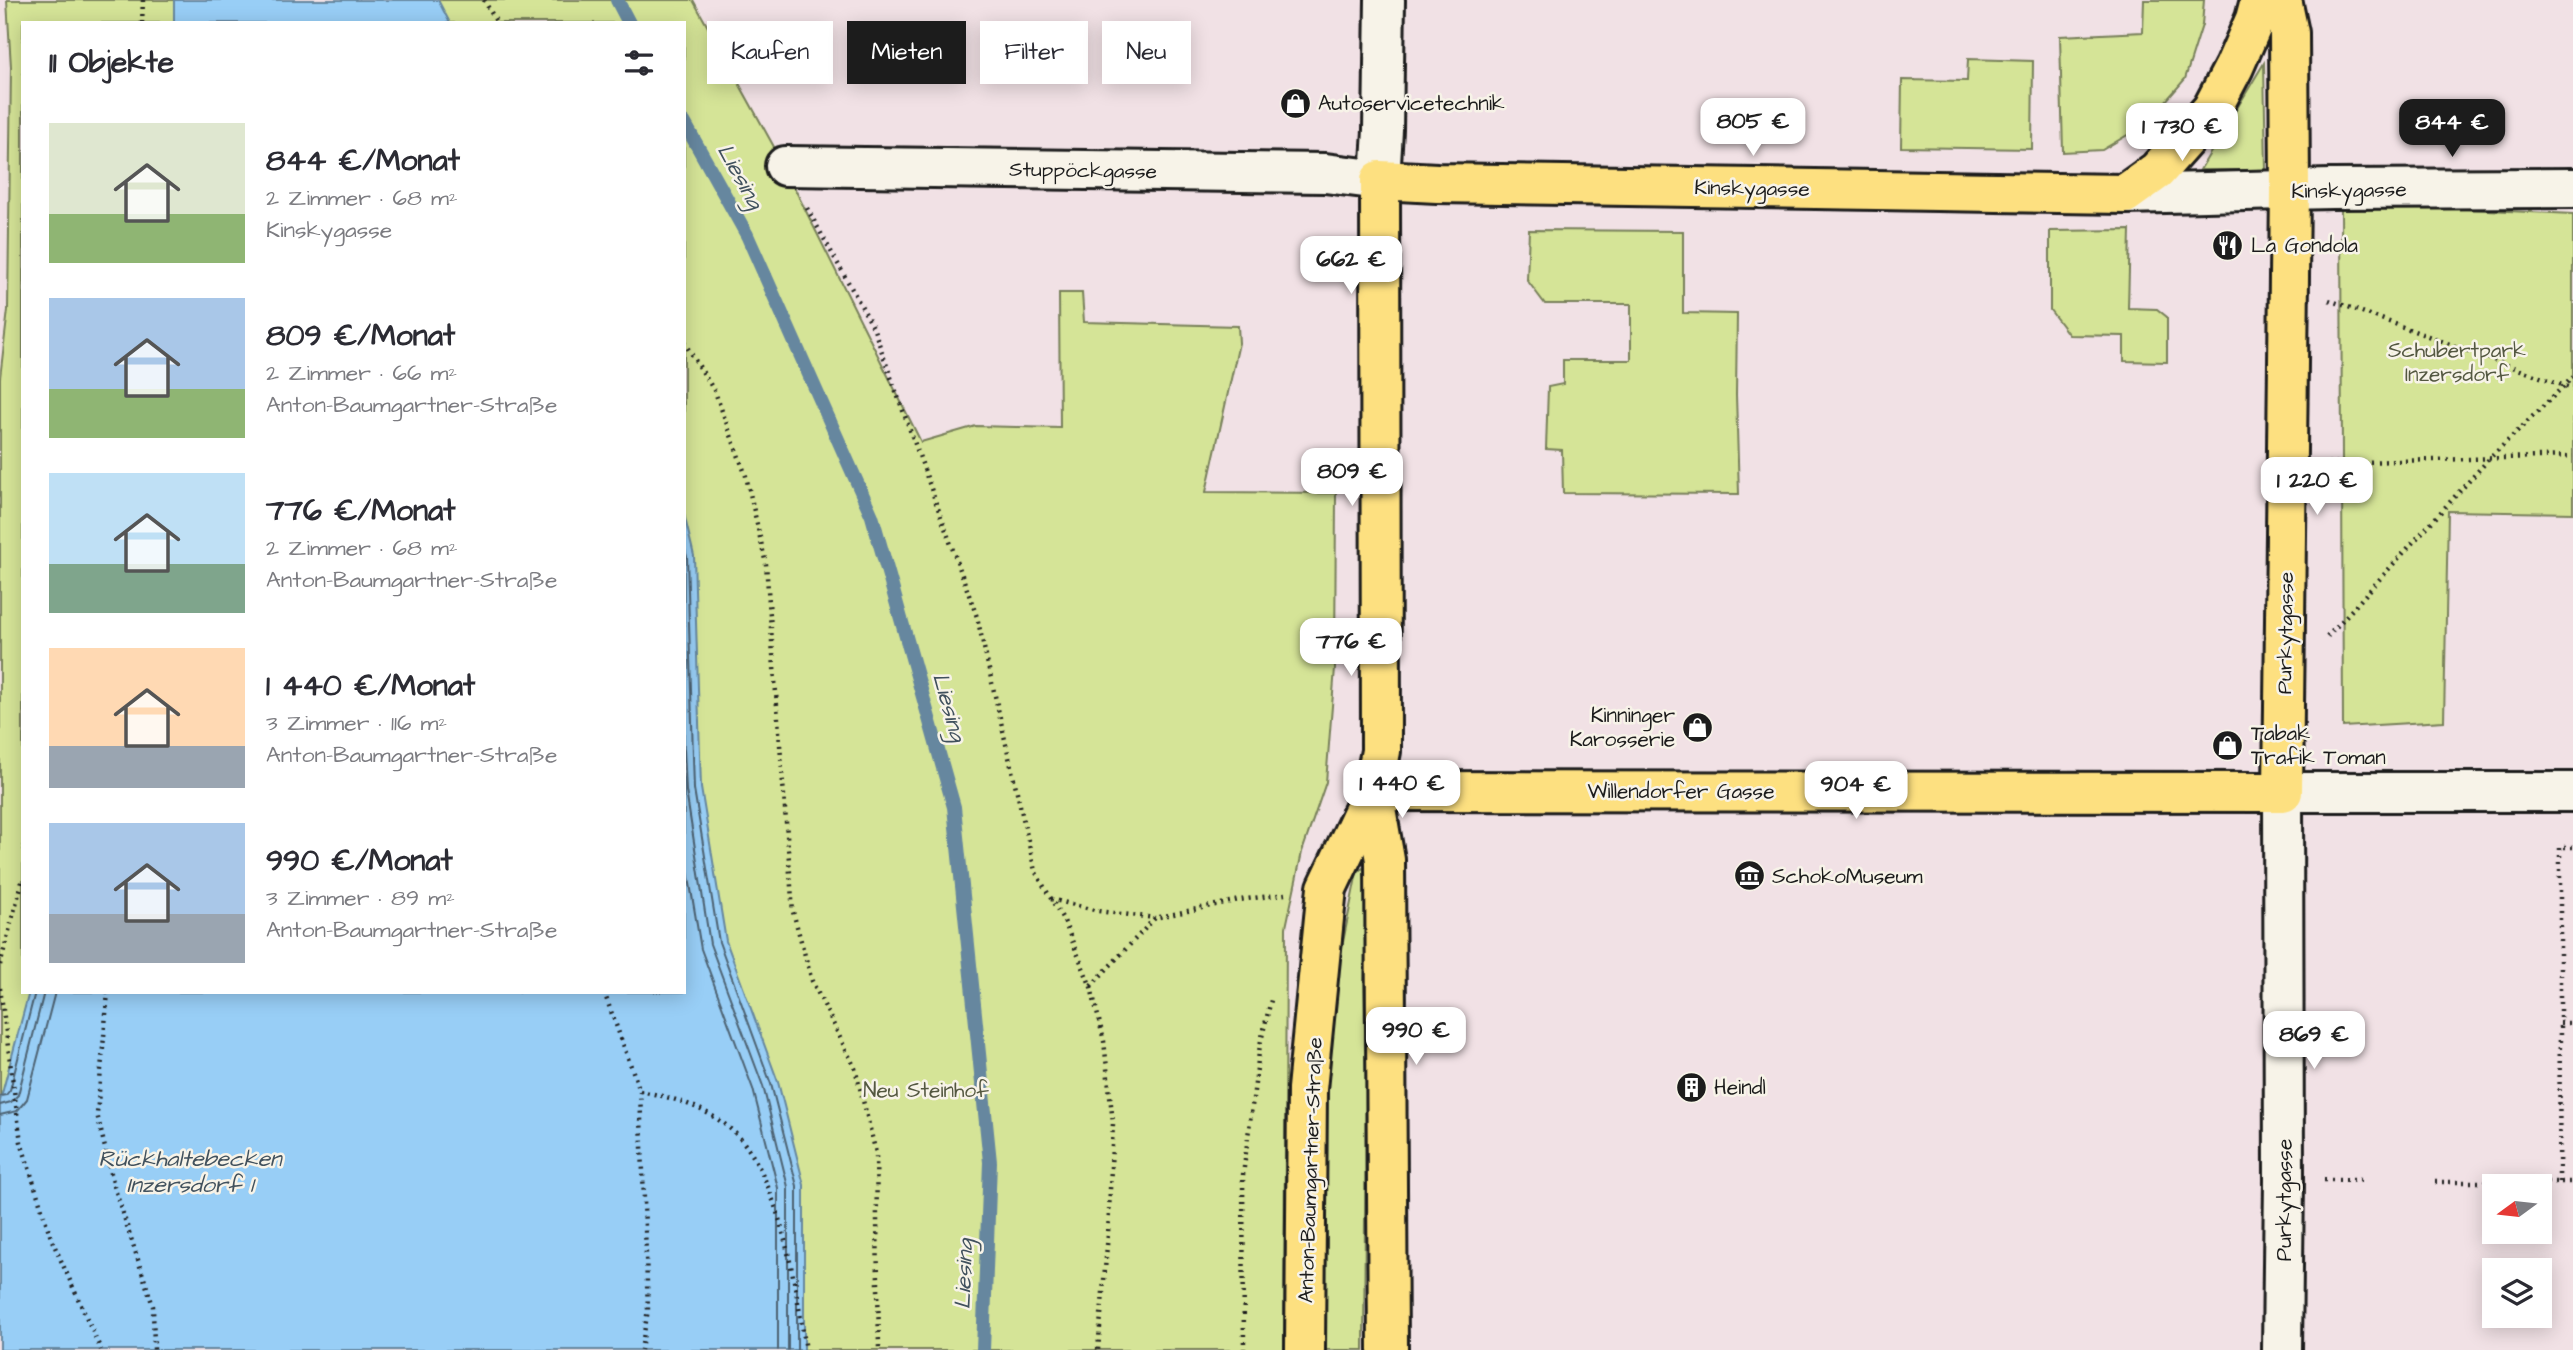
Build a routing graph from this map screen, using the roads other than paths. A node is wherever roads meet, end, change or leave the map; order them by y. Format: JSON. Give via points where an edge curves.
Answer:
{"nodes":[{"id":1,"x":1385,"y":0,"type":"edge"},
{"id":2,"x":2260,"y":0,"type":"edge"},
{"id":3,"x":2282,"y":0,"type":"edge"},
{"id":4,"x":785,"y":166,"type":"road end"},
{"id":5,"x":1380,"y":180,"type":"junction"},
{"id":6,"x":2573,"y":188,"type":"edge"},
{"id":7,"x":2290,"y":191,"type":"junction"},
{"id":8,"x":2125,"y":194,"type":"junction"},
{"id":9,"x":1373,"y":791,"type":"junction"},
{"id":10,"x":2283,"y":792,"type":"junction"},
{"id":11,"x":2573,"y":792,"type":"edge"},
{"id":12,"x":1305,"y":1350,"type":"edge"},
{"id":13,"x":1388,"y":1350,"type":"edge"},
{"id":14,"x":2282,"y":1350,"type":"edge"}],
"edges":[{"from":1,"to":5,"type":"street","name":"Anton-Baumgartner-Straße"},
{"from":2,"to":8,"type":"main road","via":[[2235,67],[2212,109],[2157,171]]},
{"from":3,"to":7,"type":"main road","name":"Purkytgasse","via":[[2289,33]]},
{"from":4,"to":5,"type":"street","name":"Stuppöckgasse","via":[[1325,173]]},
{"from":5,"to":8,"type":"main road","name":"Kinskygasse"},
{"from":5,"to":9,"type":"main road","name":"Anton-Baumgartner-Straße","via":[[1381,751]]},
{"from":6,"to":7,"type":"street","name":"Kinskygasse"},
{"from":7,"to":8,"type":"street","name":"Kinskygasse"},
{"from":7,"to":10,"type":"main road","name":"Purkytgasse"},
{"from":9,"to":10,"type":"main road","name":"Willendorfer Gasse"},
{"from":9,"to":12,"type":"main road","name":"Anton-Baumgartner-Straße","via":[[1327,888],[1307,1089]]},
{"from":9,"to":13,"type":"main road","name":"Anton-Baumgartner-Straße","via":[[1385,860]]},
{"from":10,"to":11,"type":"street"},
{"from":10,"to":14,"type":"street","name":"Purkytgasse"}]}
